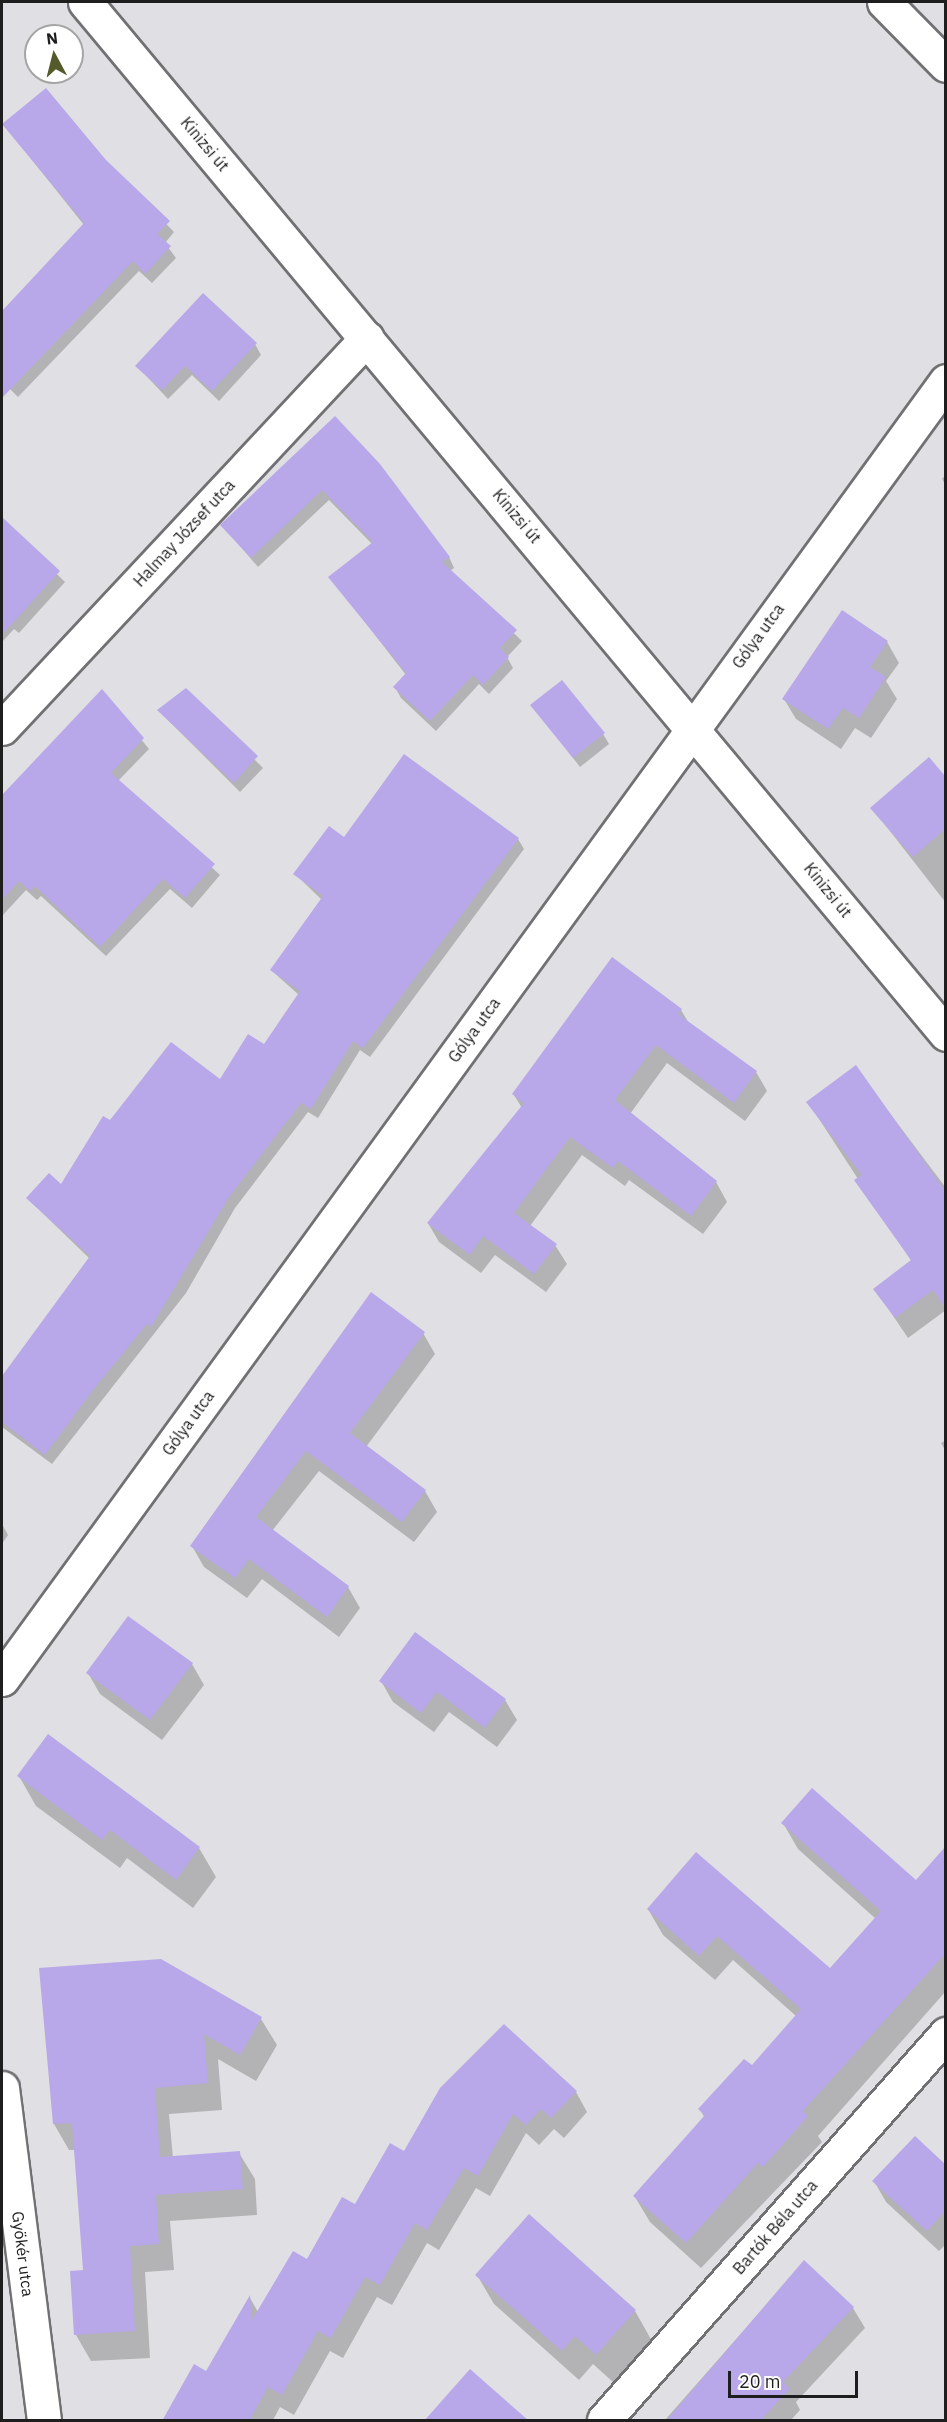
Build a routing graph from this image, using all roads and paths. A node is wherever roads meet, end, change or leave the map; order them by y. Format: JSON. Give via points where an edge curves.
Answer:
{"nodes":[{"id":1,"x":85,"y":2,"type":"edge"},
{"id":2,"x":884,"y":2,"type":"edge"},
{"id":3,"x":945,"y":65,"type":"edge"},
{"id":4,"x":367,"y":338,"type":"junction"},
{"id":5,"x":945,"y":381,"type":"edge"},
{"id":6,"x":693,"y":725,"type":"junction"},
{"id":7,"x":2,"y":728,"type":"edge"},
{"id":8,"x":945,"y":1034,"type":"edge"},
{"id":9,"x":2,"y":1678,"type":"edge"},
{"id":10,"x":945,"y":2034,"type":"edge"},
{"id":11,"x":2,"y":2088,"type":"edge"},
{"id":12,"x":44,"y":2421,"type":"edge"},
{"id":13,"x":604,"y":2421,"type":"edge"}],
"edges":[{"from":1,"to":4,"type":"street","name":"Kinizsi út"},
{"from":2,"to":3,"type":"street"},
{"from":4,"to":6,"type":"street","name":"Kinizsi út"},
{"from":4,"to":7,"type":"street","name":"Halmay József utca"},
{"from":5,"to":6,"type":"street","name":"Gólya utca"},
{"from":6,"to":8,"type":"street","name":"Kinizsi út"},
{"from":6,"to":9,"type":"street","name":"Gólya utca"},
{"from":10,"to":13,"type":"street","name":"Bartók Béla utca"},
{"from":11,"to":12,"type":"street","name":"Gyökér utca"}]}
